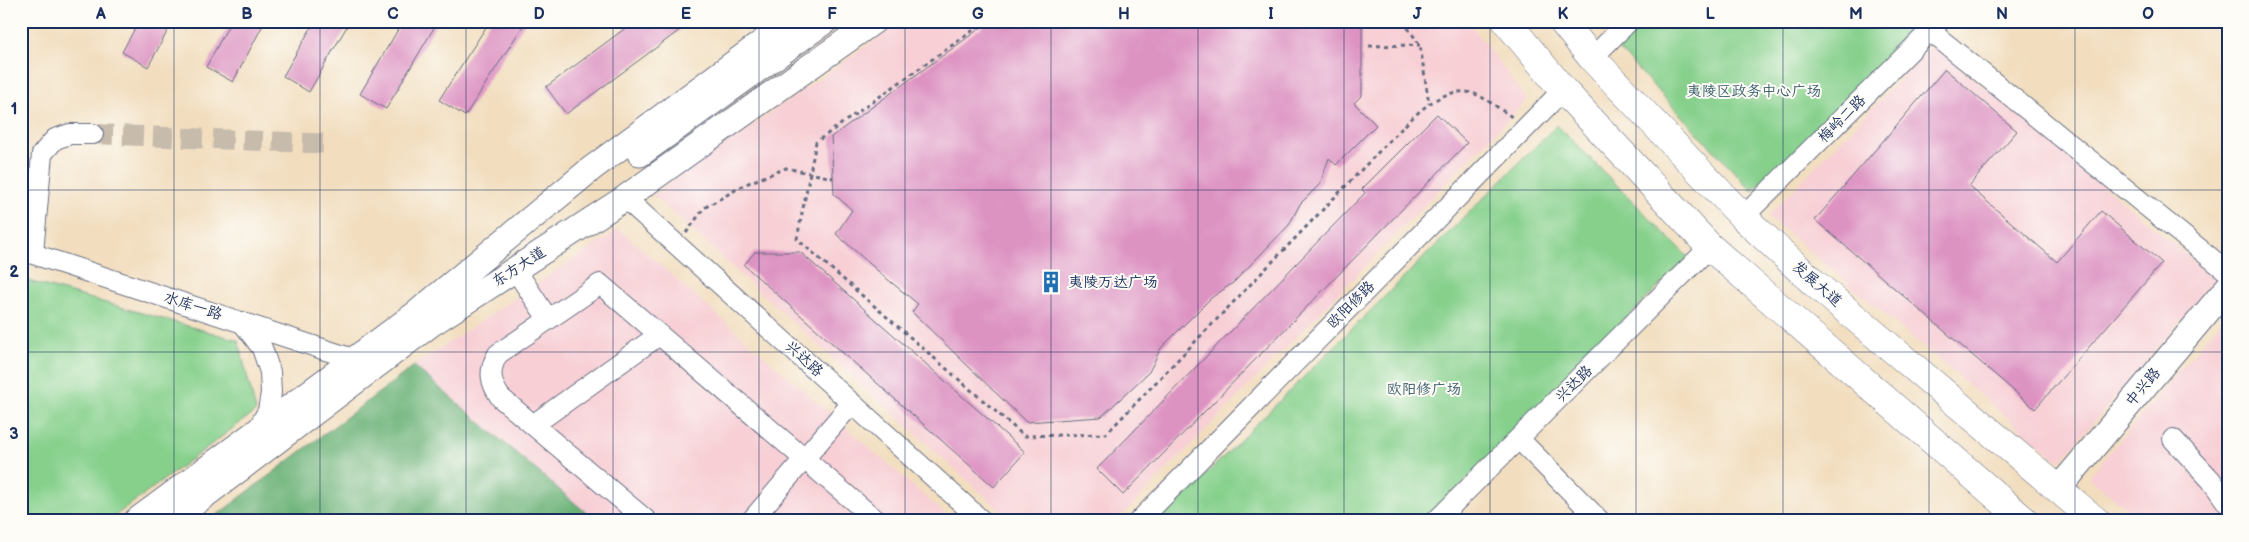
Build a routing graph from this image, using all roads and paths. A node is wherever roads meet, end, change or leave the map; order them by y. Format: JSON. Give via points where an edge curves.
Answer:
{"nodes":[{"id":1,"x":791,"y":21,"type":"edge"},
{"id":2,"x":825,"y":21,"type":"edge"},
{"id":3,"x":848,"y":21,"type":"edge"},
{"id":4,"x":874,"y":21,"type":"edge"},
{"id":5,"x":986,"y":21,"type":"edge"},
{"id":6,"x":1403,"y":21,"type":"edge"},
{"id":7,"x":1506,"y":21,"type":"edge"},
{"id":8,"x":1562,"y":21,"type":"edge"},
{"id":9,"x":1629,"y":21,"type":"edge"},
{"id":10,"x":1935,"y":26,"type":"edge"},
{"id":11,"x":1420,"y":45,"type":"junction"},
{"id":12,"x":1369,"y":46,"type":"dead end"},
{"id":13,"x":1592,"y":58,"type":"junction"},
{"id":14,"x":1564,"y":90,"type":"junction"},
{"id":15,"x":1429,"y":104,"type":"junction"},
{"id":16,"x":1528,"y":126,"type":"junction"},
{"id":17,"x":94,"y":134,"type":"tunnel mouth"},
{"id":18,"x":810,"y":173,"type":"junction"},
{"id":19,"x":833,"y":178,"type":"dead end"},
{"id":20,"x":625,"y":198,"type":"junction"},
{"id":21,"x":1743,"y":217,"type":"junction"},
{"id":22,"x":677,"y":245,"type":"junction"},
{"id":23,"x":1710,"y":247,"type":"junction"},
{"id":24,"x":27,"y":252,"type":"edge"},
{"id":25,"x":515,"y":269,"type":"junction"},
{"id":26,"x":2228,"y":272,"type":"edge"},
{"id":27,"x":2228,"y":287,"type":"edge"},
{"id":28,"x":424,"y":318,"type":"junction"},
{"id":29,"x":548,"y":318,"type":"junction"},
{"id":30,"x":242,"y":322,"type":"junction"},
{"id":31,"x":659,"y":335,"type":"junction"},
{"id":32,"x":353,"y":359,"type":"junction"},
{"id":33,"x":852,"y":403,"type":"junction"},
{"id":34,"x":533,"y":425,"type":"junction"},
{"id":35,"x":257,"y":430,"type":"junction"},
{"id":36,"x":1519,"y":439,"type":"junction"},
{"id":37,"x":2173,"y":439,"type":"dead end"},
{"id":38,"x":804,"y":459,"type":"junction"},
{"id":39,"x":2059,"y":488,"type":"junction"},
{"id":40,"x":2228,"y":504,"type":"edge"},
{"id":41,"x":136,"y":521,"type":"edge"},
{"id":42,"x":171,"y":521,"type":"edge"},
{"id":43,"x":647,"y":521,"type":"edge"},
{"id":44,"x":751,"y":521,"type":"edge"},
{"id":45,"x":877,"y":521,"type":"edge"},
{"id":46,"x":982,"y":521,"type":"edge"},
{"id":47,"x":1139,"y":521,"type":"edge"},
{"id":48,"x":1436,"y":521,"type":"edge"},
{"id":49,"x":1600,"y":521,"type":"edge"},
{"id":50,"x":2025,"y":521,"type":"edge"},
{"id":51,"x":2096,"y":521,"type":"edge"}],
"edges":[{"from":1,"to":28,"type":"main road","name":"东方大道","via":[[591,169]]},
{"from":2,"to":28,"type":"main road"},
{"from":3,"to":28,"type":"main road","via":[[614,188]]},
{"from":4,"to":20,"type":"main road","name":"东方大道"},
{"from":5,"to":18,"type":"path","via":[[816,142]]},
{"from":6,"to":11,"type":"path"},
{"from":7,"to":14,"type":"highway"},
{"from":8,"to":13,"type":"highway","name":"发展大道"},
{"from":9,"to":13,"type":"street"},
{"from":10,"to":21,"type":"street","name":"梅岭二路"},
{"from":10,"to":26,"type":"street"},
{"from":11,"to":12,"type":"path"},
{"from":11,"to":15,"type":"path"},
{"from":13,"to":21,"type":"highway","name":"发展大道"},
{"from":14,"to":16,"type":"street","name":"欧阳修路"},
{"from":14,"to":23,"type":"highway"},
{"from":15,"to":16,"type":"path","via":[[1451,92],[1473,93]]},
{"from":15,"to":18,"type":"path","via":[[1391,139],[1106,434],[1024,436],[797,239]]},
{"from":16,"to":47,"type":"street","name":"欧阳修路"},
{"from":17,"to":24,"type":"street","via":[[70,134],[55,139],[42,154]]},
{"from":18,"to":19,"type":"path"},
{"from":18,"to":22,"type":"path","via":[[786,168],[746,184],[704,208]]},
{"from":20,"to":22,"type":"street","name":"兴达路"},
{"from":20,"to":25,"type":"main road","name":"东方大道"},
{"from":21,"to":39,"type":"highway","name":"发展大道","via":[[1813,282]]},
{"from":22,"to":33,"type":"street","name":"兴达路"},
{"from":23,"to":36,"type":"street","name":"兴达路"},
{"from":23,"to":50,"type":"highway"},
{"from":24,"to":30,"type":"street","name":"水库一路"},
{"from":25,"to":28,"type":"main road","name":"东方大道"},
{"from":25,"to":29,"type":"street"},
{"from":27,"to":39,"type":"main road","name":"中兴路"},
{"from":28,"to":32,"type":"main road","name":"东方大道"},
{"from":28,"to":42,"type":"main road","name":"东方大道"},
{"from":29,"to":31,"type":"street","via":[[600,284]]},
{"from":29,"to":34,"type":"street","via":[[498,354],[493,362],[492,386]]},
{"from":30,"to":32,"type":"street","name":"水库一路"},
{"from":30,"to":35,"type":"street","via":[[262,348],[270,372],[268,411]]},
{"from":31,"to":34,"type":"street"},
{"from":31,"to":38,"type":"street"},
{"from":32,"to":35,"type":"main road","name":"东方大道"},
{"from":33,"to":38,"type":"street"},
{"from":33,"to":46,"type":"street","name":"兴达路"},
{"from":34,"to":43,"type":"street"},
{"from":35,"to":41,"type":"main road","name":"东方大道"},
{"from":36,"to":48,"type":"street","name":"兴达路"},
{"from":36,"to":49,"type":"street"},
{"from":37,"to":40,"type":"street","via":[[2211,480]]},
{"from":38,"to":44,"type":"street"},
{"from":38,"to":45,"type":"street"},
{"from":39,"to":51,"type":"highway","name":"发展大道"}]}
